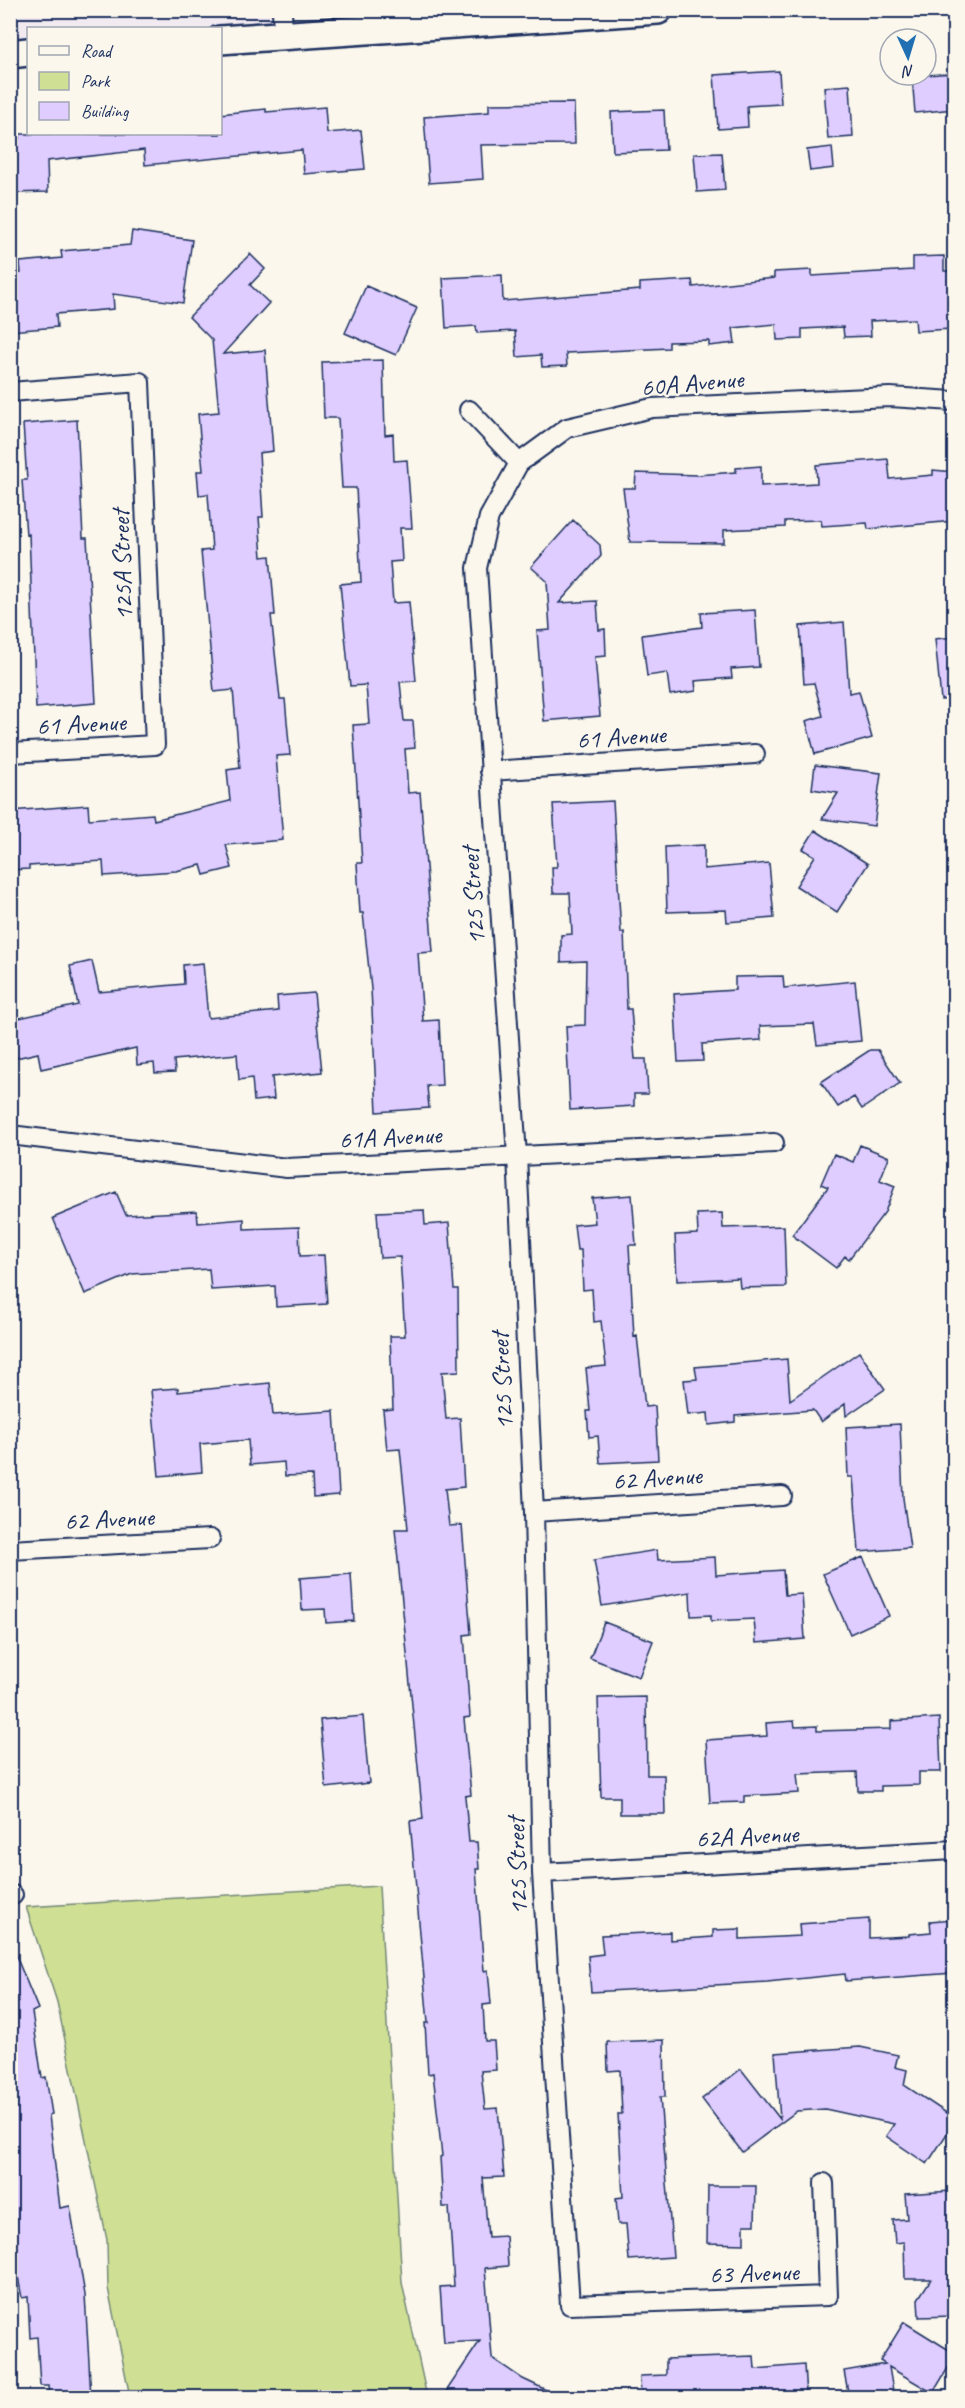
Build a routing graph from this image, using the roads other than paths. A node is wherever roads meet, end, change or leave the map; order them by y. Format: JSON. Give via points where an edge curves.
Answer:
{"nodes":[{"id":1,"x":648,"y":11,"type":"edge"},
{"id":2,"x":282,"y":23,"type":"edge"},
{"id":3,"x":222,"y":39,"type":"edge"},
{"id":4,"x":27,"y":52,"type":"edge"},
{"id":5,"x":10,"y":54,"type":"edge"},
{"id":6,"x":10,"y":392,"type":"edge"},
{"id":7,"x":954,"y":401,"type":"edge"},
{"id":8,"x":470,"y":410,"type":"dead end"},
{"id":9,"x":519,"y":463,"type":"junction"},
{"id":10,"x":155,"y":745,"type":"joint"},
{"id":11,"x":10,"y":753,"type":"edge"},
{"id":12,"x":755,"y":754,"type":"dead end"},
{"id":13,"x":490,"y":771,"type":"junction"},
{"id":14,"x":10,"y":1135,"type":"edge"},
{"id":15,"x":774,"y":1143,"type":"dead end"},
{"id":16,"x":517,"y":1156,"type":"junction"},
{"id":17,"x":782,"y":1496,"type":"dead end"},
{"id":18,"x":534,"y":1512,"type":"junction"},
{"id":19,"x":210,"y":1539,"type":"dead end"},
{"id":20,"x":10,"y":1550,"type":"edge"},
{"id":21,"x":954,"y":1850,"type":"edge"},
{"id":22,"x":542,"y":1873,"type":"junction"},
{"id":23,"x":824,"y":2183,"type":"dead end"},
{"id":24,"x":570,"y":2305,"type":"joint"}],
"edges":[{"from":1,"to":2,"type":"street"},
{"from":2,"to":3,"type":"street"},
{"from":4,"to":5,"type":"street"},
{"from":6,"to":10,"type":"street","name":"125A Street","via":[[140,382]]},
{"from":7,"to":9,"type":"street","name":"60A Avenue","via":[[890,397],[652,408],[567,428]]},
{"from":8,"to":9,"type":"street"},
{"from":9,"to":13,"type":"street","name":"125 Street","via":[[489,517],[477,567]]},
{"from":10,"to":11,"type":"street","name":"61 Avenue"},
{"from":12,"to":13,"type":"street","name":"61 Avenue"},
{"from":13,"to":16,"type":"street","name":"125 Street"},
{"from":14,"to":16,"type":"street","name":"61A Avenue","via":[[287,1168]]},
{"from":15,"to":16,"type":"street","name":"61A Avenue"},
{"from":16,"to":18,"type":"street","name":"125 Street"},
{"from":17,"to":18,"type":"street","name":"62 Avenue"},
{"from":18,"to":22,"type":"street","name":"125 Street"},
{"from":19,"to":20,"type":"street","name":"62 Avenue"},
{"from":21,"to":22,"type":"street","name":"62A Avenue"},
{"from":22,"to":24,"type":"street","name":"125 Street"},
{"from":23,"to":24,"type":"street","name":"63 Avenue","via":[[828,2296]]}]}
